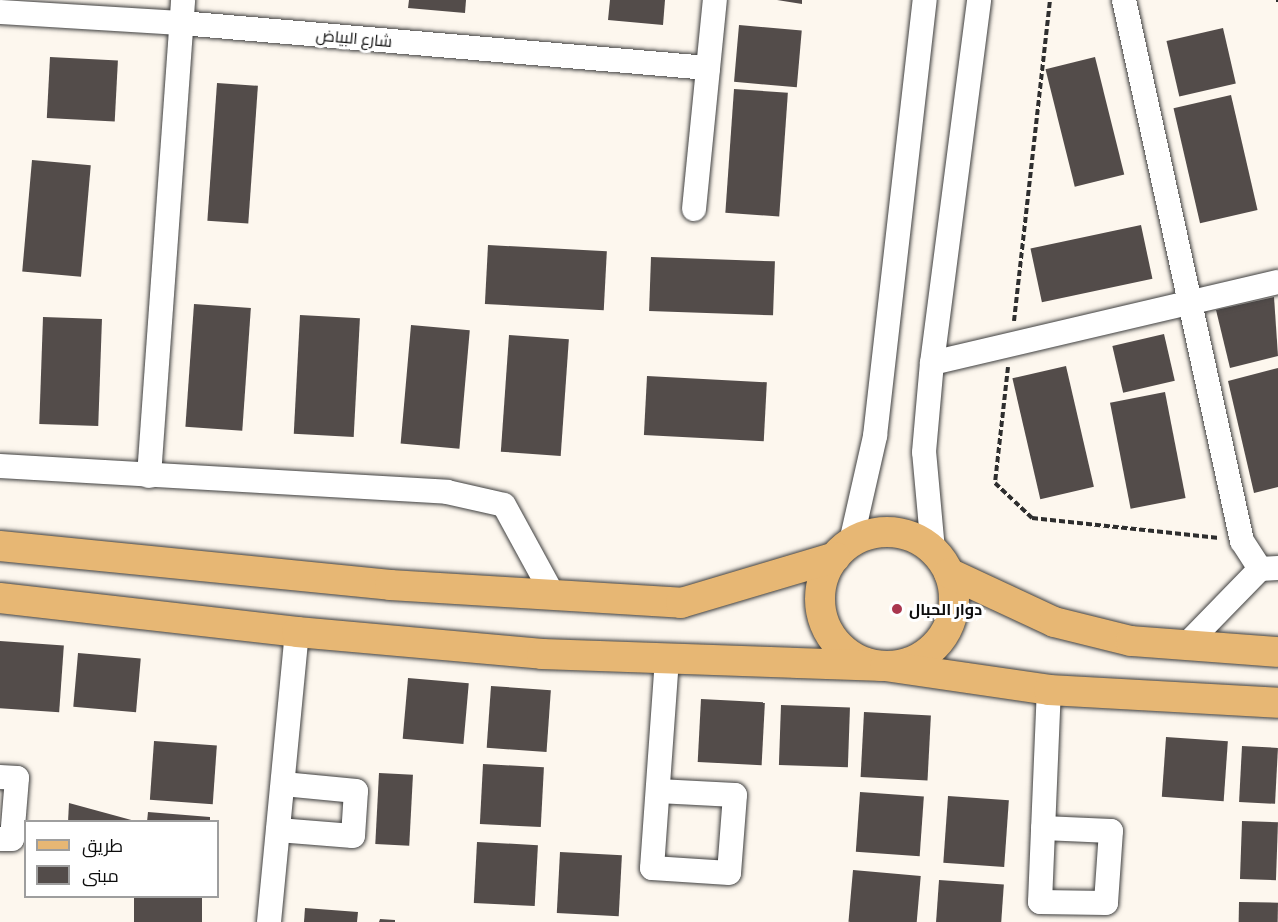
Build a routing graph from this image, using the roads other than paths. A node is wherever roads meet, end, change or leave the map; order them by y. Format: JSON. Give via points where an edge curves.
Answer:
{"nodes":[{"id":1,"x":715,"y":0,"type":"edge"},
{"id":2,"x":925,"y":0,"type":"edge"},
{"id":3,"x":979,"y":0,"type":"edge"},
{"id":4,"x":1124,"y":0,"type":"edge"},
{"id":5,"x":44,"y":7,"type":"edge"},
{"id":6,"x":0,"y":12,"type":"edge"},
{"id":7,"x":182,"y":12,"type":"edge"},
{"id":8,"x":708,"y":68,"type":"junction"},
{"id":9,"x":694,"y":208,"type":"dead end"},
{"id":10,"x":1278,"y":282,"type":"edge"},
{"id":11,"x":1191,"y":301,"type":"junction"},
{"id":12,"x":932,"y":363,"type":"junction"},
{"id":13,"x":0,"y":466,"type":"edge"},
{"id":14,"x":149,"y":476,"type":"junction"},
{"id":15,"x":0,"y":546,"type":"edge"},
{"id":16,"x":843,"y":550,"type":"junction"},
{"id":17,"x":941,"y":562,"type":"junction"},
{"id":18,"x":1269,"y":568,"type":"edge"},
{"id":19,"x":553,"y":595,"type":"junction"},
{"id":20,"x":0,"y":598,"type":"edge"},
{"id":21,"x":297,"y":632,"type":"junction"},
{"id":22,"x":1185,"y":646,"type":"junction"},
{"id":23,"x":1278,"y":652,"type":"edge"},
{"id":24,"x":667,"y":658,"type":"junction"},
{"id":25,"x":885,"y":666,"type":"junction"},
{"id":26,"x":1049,"y":690,"type":"junction"},
{"id":27,"x":1278,"y":704,"type":"edge"},
{"id":28,"x":0,"y":777,"type":"edge"},
{"id":29,"x":283,"y":784,"type":"junction"},
{"id":30,"x":658,"y":791,"type":"junction"},
{"id":31,"x":1043,"y":828,"type":"dead end"},
{"id":32,"x":278,"y":830,"type":"junction"},
{"id":33,"x":6,"y":839,"type":"edge"},
{"id":34,"x":269,"y":922,"type":"edge"}],
"edges":[{"from":1,"to":8,"type":"street"},
{"from":2,"to":16,"type":"street","via":[[875,436]]},
{"from":3,"to":12,"type":"street"},
{"from":4,"to":11,"type":"street"},
{"from":5,"to":6,"type":"street","name":"شارع البياض"},
{"from":5,"to":7,"type":"street","name":"شارع البياض"},
{"from":7,"to":8,"type":"street","name":"شارع البياض"},
{"from":7,"to":14,"type":"street"},
{"from":8,"to":9,"type":"street"},
{"from":10,"to":11,"type":"street"},
{"from":11,"to":12,"type":"street"},
{"from":11,"to":18,"type":"street","via":[[1242,541]]},
{"from":12,"to":17,"type":"street","via":[[924,452]]},
{"from":13,"to":14,"type":"street"},
{"from":14,"to":19,"type":"street","via":[[447,492],[504,505]]},
{"from":15,"to":19,"type":"main road","via":[[390,585]]},
{"from":16,"to":17,"type":"main road","via":[[871,534],[893,532],[914,538]]},
{"from":16,"to":19,"type":"main road","via":[[681,603]]},
{"from":16,"to":25,"type":"main road","via":[[824,576],[820,596],[823,618],[846,652],[864,662]]},
{"from":17,"to":22,"type":"main road","via":[[1054,622],[1131,641]]},
{"from":17,"to":25,"type":"main road","via":[[954,595],[952,617],[942,637],[927,654],[907,663]]},
{"from":18,"to":22,"type":"street"},
{"from":20,"to":21,"type":"main road"},
{"from":21,"to":24,"type":"main road","via":[[542,654]]},
{"from":21,"to":29,"type":"street"},
{"from":22,"to":23,"type":"main road"},
{"from":24,"to":25,"type":"main road"},
{"from":24,"to":30,"type":"street"},
{"from":25,"to":26,"type":"main road"},
{"from":26,"to":27,"type":"main road"},
{"from":26,"to":31,"type":"street"},
{"from":28,"to":33,"type":"street","via":[[17,778]]},
{"from":29,"to":32,"type":"street"},
{"from":29,"to":32,"type":"street","via":[[356,791],[353,836]]},
{"from":30,"to":30,"type":"street","via":[[652,868],[729,873],[735,795]]},
{"from":32,"to":34,"type":"street"}]}
